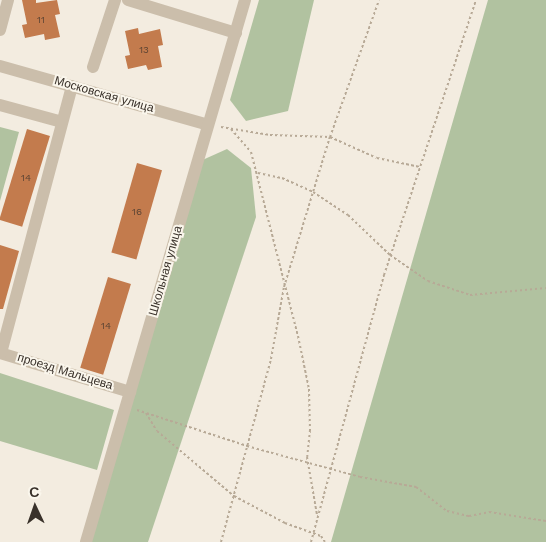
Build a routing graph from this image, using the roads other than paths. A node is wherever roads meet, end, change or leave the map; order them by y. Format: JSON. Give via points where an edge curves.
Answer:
{"nodes":[{"id":1,"x":8,"y":0,"type":"edge"},
{"id":2,"x":115,"y":0,"type":"edge"},
{"id":3,"x":128,"y":0,"type":"edge"},
{"id":4,"x":245,"y":0,"type":"edge"},
{"id":5,"x":166,"y":5,"type":"edge"},
{"id":6,"x":0,"y":30,"type":"edge"},
{"id":7,"x":236,"y":33,"type":"junction"},
{"id":8,"x":0,"y":66,"type":"edge"},
{"id":9,"x":93,"y":67,"type":"dead end"},
{"id":10,"x":72,"y":86,"type":"junction"},
{"id":11,"x":0,"y":105,"type":"edge"},
{"id":12,"x":62,"y":122,"type":"junction"},
{"id":13,"x":208,"y":125,"type":"junction"},
{"id":14,"x":0,"y":353,"type":"edge"},
{"id":15,"x":130,"y":392,"type":"junction"},
{"id":16,"x":86,"y":542,"type":"edge"}],
"edges":[{"from":1,"to":6,"type":"street"},
{"from":2,"to":9,"type":"street"},
{"from":3,"to":5,"type":"street"},
{"from":4,"to":7,"type":"street","name":"Школьная улица"},
{"from":5,"to":7,"type":"street"},
{"from":7,"to":13,"type":"street","name":"Школьная улица"},
{"from":8,"to":10,"type":"street","name":"Московская улица"},
{"from":10,"to":12,"type":"street"},
{"from":10,"to":13,"type":"street","name":"Московская улица"},
{"from":11,"to":12,"type":"street"},
{"from":12,"to":14,"type":"street"},
{"from":13,"to":15,"type":"street","name":"Школьная улица"},
{"from":14,"to":15,"type":"street","name":"проезд Мальцева"},
{"from":15,"to":16,"type":"street","name":"Школьная улица"}]}
